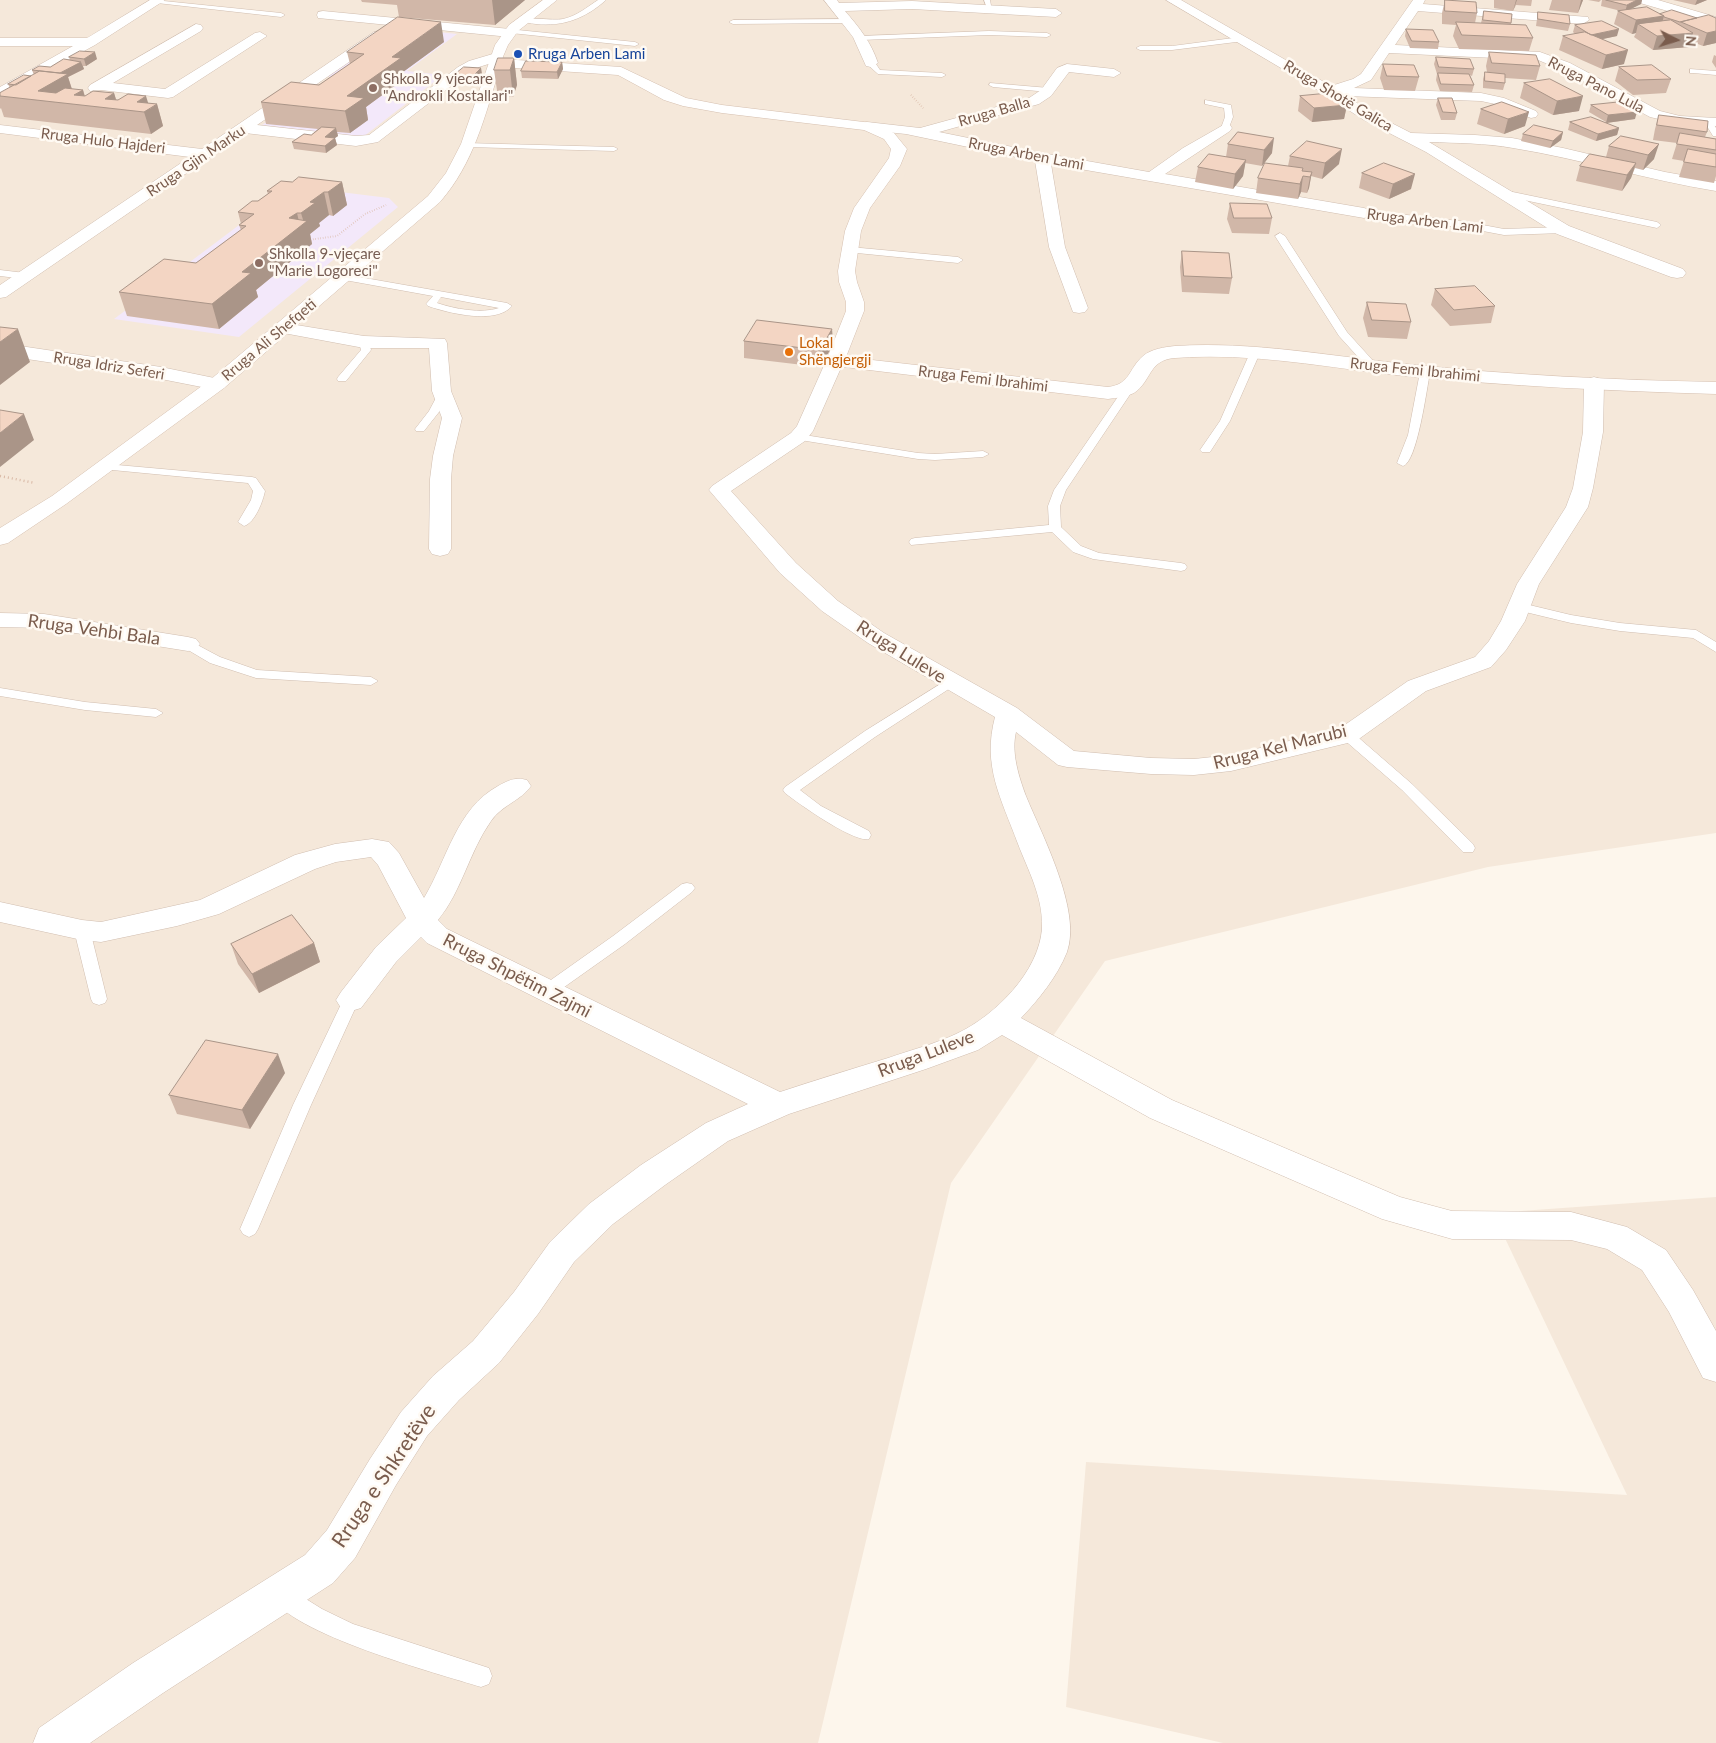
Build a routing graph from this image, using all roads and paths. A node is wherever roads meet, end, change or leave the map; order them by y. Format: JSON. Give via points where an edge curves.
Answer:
{"nodes":[{"id":1,"x":155,"y":0,"type":"edge"},
{"id":2,"x":551,"y":0,"type":"edge"},
{"id":3,"x":603,"y":0,"type":"edge"},
{"id":4,"x":1172,"y":0,"type":"edge"},
{"id":5,"x":1644,"y":0,"type":"edge"},
{"id":6,"x":832,"y":3,"type":"edge"},
{"id":7,"x":1416,"y":3,"type":"edge"},
{"id":8,"x":337,"y":5,"type":"dead end"},
{"id":9,"x":989,"y":5,"type":"edge"},
{"id":10,"x":1056,"y":13,"type":"dead end"},
{"id":11,"x":282,"y":14,"type":"dead end"},
{"id":12,"x":1583,"y":20,"type":"dead end"},
{"id":13,"x":848,"y":21,"type":"junction"},
{"id":14,"x":1716,"y":21,"type":"edge"},
{"id":15,"x":733,"y":22,"type":"dead end"},
{"id":16,"x":390,"y":27,"type":"edge"},
{"id":17,"x":196,"y":28,"type":"dead end"},
{"id":18,"x":515,"y":28,"type":"junction"},
{"id":19,"x":1047,"y":35,"type":"dead end"},
{"id":20,"x":260,"y":36,"type":"dead end"},
{"id":21,"x":861,"y":38,"type":"junction"},
{"id":22,"x":1241,"y":39,"type":"junction"},
{"id":23,"x":0,"y":42,"type":"edge"},
{"id":24,"x":90,"y":42,"type":"junction"},
{"id":25,"x":635,"y":44,"type":"dead end"},
{"id":26,"x":1140,"y":48,"type":"dead end"},
{"id":27,"x":1386,"y":49,"type":"junction"},
{"id":28,"x":495,"y":60,"type":"junction"},
{"id":29,"x":874,"y":67,"type":"junction"},
{"id":30,"x":1693,"y":71,"type":"dead end"},
{"id":31,"x":1114,"y":73,"type":"dead end"},
{"id":32,"x":1716,"y":73,"type":"edge"},
{"id":33,"x":942,"y":75,"type":"dead end"},
{"id":34,"x":993,"y":85,"type":"dead end"},
{"id":35,"x":99,"y":86,"type":"junction"},
{"id":36,"x":1049,"y":90,"type":"junction"},
{"id":37,"x":1328,"y":90,"type":"junction"},
{"id":38,"x":0,"y":93,"type":"edge"},
{"id":39,"x":84,"y":95,"type":"edge"},
{"id":40,"x":1208,"y":102,"type":"dead end"},
{"id":41,"x":1531,"y":114,"type":"dead end"},
{"id":42,"x":40,"y":121,"type":"edge"},
{"id":43,"x":861,"y":125,"type":"junction"},
{"id":44,"x":1714,"y":126,"type":"edge"},
{"id":45,"x":244,"y":128,"type":"junction"},
{"id":46,"x":1226,"y":128,"type":"joint"},
{"id":47,"x":0,"y":129,"type":"edge"},
{"id":48,"x":22,"y":132,"type":"junction"},
{"id":49,"x":913,"y":132,"type":"junction"},
{"id":50,"x":1409,"y":137,"type":"junction"},
{"id":51,"x":468,"y":145,"type":"junction"},
{"id":52,"x":614,"y":149,"type":"dead end"},
{"id":53,"x":206,"y":154,"type":"junction"},
{"id":54,"x":1042,"y":158,"type":"junction"},
{"id":55,"x":1151,"y":177,"type":"junction"},
{"id":56,"x":1716,"y":186,"type":"edge"},
{"id":57,"x":1503,"y":193,"type":"junction"},
{"id":58,"x":393,"y":202,"type":"dead end"},
{"id":59,"x":1364,"y":213,"type":"joint"},
{"id":60,"x":1657,"y":225,"type":"dead end"},
{"id":61,"x":1562,"y":230,"type":"junction"},
{"id":62,"x":1280,"y":236,"type":"dead end"},
{"id":63,"x":302,"y":241,"type":"dead end"},
{"id":64,"x":850,"y":250,"type":"junction"},
{"id":65,"x":958,"y":260,"type":"dead end"},
{"id":66,"x":0,"y":273,"type":"edge"},
{"id":67,"x":1677,"y":273,"type":"dead end"},
{"id":68,"x":25,"y":276,"type":"junction"},
{"id":69,"x":342,"y":278,"type":"junction"},
{"id":70,"x":0,"y":293,"type":"edge"},
{"id":71,"x":439,"y":294,"type":"junction"},
{"id":72,"x":1079,"y":308,"type":"dead end"},
{"id":73,"x":284,"y":328,"type":"junction"},
{"id":74,"x":364,"y":342,"type":"junction"},
{"id":75,"x":0,"y":349,"type":"edge"},
{"id":76,"x":1254,"y":355,"type":"junction"},
{"id":77,"x":835,"y":361,"type":"junction"},
{"id":78,"x":1372,"y":366,"type":"junction"},
{"id":79,"x":1426,"y":372,"type":"junction"},
{"id":80,"x":342,"y":379,"type":"dead end"},
{"id":81,"x":1594,"y":383,"type":"junction"},
{"id":82,"x":217,"y":384,"type":"junction"},
{"id":83,"x":1130,"y":387,"type":"junction"},
{"id":84,"x":1716,"y":388,"type":"edge"},
{"id":85,"x":442,"y":396,"type":"junction"},
{"id":86,"x":420,"y":429,"type":"dead end"},
{"id":87,"x":798,"y":437,"type":"junction"},
{"id":88,"x":1206,"y":450,"type":"dead end"},
{"id":89,"x":983,"y":454,"type":"dead end"},
{"id":90,"x":1403,"y":463,"type":"dead end"},
{"id":91,"x":106,"y":467,"type":"junction"},
{"id":92,"x":244,"y":522,"type":"dead end"},
{"id":93,"x":1055,"y":528,"type":"junction"},
{"id":94,"x":0,"y":538,"type":"edge"},
{"id":95,"x":915,"y":542,"type":"dead end"},
{"id":96,"x":440,"y":548,"type":"dead end"},
{"id":97,"x":1182,"y":567,"type":"dead end"},
{"id":98,"x":1521,"y":607,"type":"junction"},
{"id":99,"x":0,"y":620,"type":"edge"},
{"id":100,"x":188,"y":644,"type":"joint"},
{"id":101,"x":1716,"y":648,"type":"edge"},
{"id":102,"x":371,"y":681,"type":"dead end"},
{"id":103,"x":950,"y":682,"type":"junction"},
{"id":104,"x":0,"y":692,"type":"edge"},
{"id":105,"x":156,"y":713,"type":"dead end"},
{"id":106,"x":1008,"y":714,"type":"junction"},
{"id":107,"x":1347,"y":735,"type":"junction"},
{"id":108,"x":518,"y":786,"type":"dead end"},
{"id":109,"x":864,"y":835,"type":"dead end"},
{"id":110,"x":1468,"y":848,"type":"dead end"},
{"id":111,"x":687,"y":888,"type":"dead end"},
{"id":112,"x":0,"y":912,"type":"edge"},
{"id":113,"x":422,"y":921,"type":"junction"},
{"id":114,"x":82,"y":930,"type":"junction"},
{"id":115,"x":547,"y":991,"type":"junction"},
{"id":116,"x":98,"y":999,"type":"dead end"},
{"id":117,"x":351,"y":1000,"type":"joint"},
{"id":118,"x":1001,"y":1021,"type":"junction"},
{"id":119,"x":778,"y":1105,"type":"junction"},
{"id":120,"x":249,"y":1229,"type":"dead end"},
{"id":121,"x":1716,"y":1366,"type":"edge"},
{"id":122,"x":282,"y":1595,"type":"junction"},
{"id":123,"x":481,"y":1676,"type":"dead end"},
{"id":124,"x":54,"y":1743,"type":"edge"}],
"edges":[{"from":1,"to":11,"type":"lane"},
{"from":1,"to":24,"type":"street"},
{"from":2,"to":18,"type":"street","name":"Rruga Ali Shefqeti"},
{"from":3,"to":18,"type":"lane","via":[[568,20]]},
{"from":4,"to":22,"type":"street","name":"Rruga Shotë Galica"},
{"from":5,"to":14,"type":"street"},
{"from":6,"to":9,"type":"street"},
{"from":6,"to":13,"type":"street"},
{"from":7,"to":12,"type":"street"},
{"from":7,"to":27,"type":"street"},
{"from":8,"to":18,"type":"street","via":[[323,15]]},
{"from":9,"to":10,"type":"street"},
{"from":13,"to":15,"type":"lane"},
{"from":13,"to":21,"type":"street"},
{"from":16,"to":45,"type":"street","name":"Rruga Gjin Marku"},
{"from":17,"to":35,"type":"street"},
{"from":18,"to":25,"type":"lane"},
{"from":18,"to":28,"type":"street","name":"Rruga Ali Shefqeti"},
{"from":19,"to":21,"type":"lane","via":[[989,33]]},
{"from":20,"to":35,"type":"street","via":[[168,94]]},
{"from":21,"to":29,"type":"street"},
{"from":22,"to":26,"type":"lane","via":[[1172,48]]},
{"from":22,"to":37,"type":"street","name":"Rruga Shotë Galica"},
{"from":23,"to":24,"type":"street"},
{"from":24,"to":38,"type":"street"},
{"from":27,"to":37,"type":"street","via":[[1366,77]]},
{"from":27,"to":44,"type":"street","name":"Rruga Pano Lula","via":[[1540,56],[1655,114]]},
{"from":28,"to":43,"type":"street","name":"Rruga Arben Lami","via":[[621,71],[683,102]]},
{"from":28,"to":45,"type":"street","via":[[463,70],[373,139],[356,141]]},
{"from":28,"to":51,"type":"street","name":"Rruga Ali Shefqeti"},
{"from":29,"to":33,"type":"lane"},
{"from":29,"to":49,"type":"path","via":[[924,109],[922,122]]},
{"from":30,"to":32,"type":"lane"},
{"from":31,"to":36,"type":"street","name":"Rruga Balla","via":[[1067,68]]},
{"from":34,"to":36,"type":"lane"},
{"from":35,"to":39,"type":"street"},
{"from":36,"to":49,"type":"street","name":"Rruga Balla","via":[[1034,101],[1013,108]]},
{"from":37,"to":41,"type":"street","via":[[1481,97]]},
{"from":37,"to":50,"type":"street","name":"Rruga Shotë Galica","via":[[1369,117]]},
{"from":40,"to":46,"type":"lane","via":[[1228,107]]},
{"from":42,"to":48,"type":"street"},
{"from":43,"to":49,"type":"street","name":"Rruga Arben Lami"},
{"from":43,"to":64,"type":"street","name":"Rruga Luleve","via":[[889,136],[899,149],[898,157],[858,215]]},
{"from":45,"to":53,"type":"street","name":"Rruga Gjin Marku"},
{"from":46,"to":55,"type":"street"},
{"from":47,"to":48,"type":"street","name":"Rruga Hulo Hajderi"},
{"from":48,"to":53,"type":"street","name":"Rruga Hulo Hajderi"},
{"from":49,"to":54,"type":"street","name":"Rruga Arben Lami"},
{"from":50,"to":56,"type":"street","via":[[1511,142]]},
{"from":50,"to":57,"type":"street","name":"Rruga Shotë Galica"},
{"from":51,"to":52,"type":"lane"},
{"from":51,"to":69,"type":"street","name":"Rruga Ali Shefqeti","via":[[453,178],[443,190]]},
{"from":53,"to":68,"type":"street","name":"Rruga Gjin Marku"},
{"from":54,"to":55,"type":"street","name":"Rruga Arben Lami"},
{"from":54,"to":72,"type":"street","via":[[1057,247]]},
{"from":55,"to":59,"type":"street","name":"Rruga Arben Lami"},
{"from":57,"to":60,"type":"lane","name":"Rruga Shotë Galica"},
{"from":57,"to":61,"type":"street","name":"Rruga Shotë Galica"},
{"from":58,"to":63,"type":"path","via":[[365,214],[337,236]]},
{"from":59,"to":61,"type":"lane","name":"Rruga Arben Lami","via":[[1504,232]]},
{"from":61,"to":67,"type":"street","name":"Rruga Shotë Galica"},
{"from":62,"to":78,"type":"lane","via":[[1343,334]]},
{"from":64,"to":65,"type":"lane"},
{"from":64,"to":77,"type":"street","name":"Rruga Luleve","via":[[847,279],[855,311]]},
{"from":66,"to":68,"type":"lane"},
{"from":68,"to":70,"type":"street","name":"Rruga Gjin Marku"},
{"from":69,"to":71,"type":"lane"},
{"from":69,"to":73,"type":"street","name":"Rruga Ali Shefqeti"},
{"from":71,"to":71,"type":"lane","via":[[507,306],[507,308],[482,314],[431,304]]},
{"from":73,"to":74,"type":"street"},
{"from":73,"to":82,"type":"street","name":"Rruga Ali Shefqeti"},
{"from":74,"to":80,"type":"lane","via":[[366,350]]},
{"from":74,"to":85,"type":"street","via":[[438,344]]},
{"from":75,"to":82,"type":"street","name":"Rruga Idriz Seferi"},
{"from":76,"to":78,"type":"street","name":"Rruga Femi Ibrahimi"},
{"from":76,"to":83,"type":"street","name":"Rruga Femi Ibrahimi","via":[[1162,354],[1147,362]]},
{"from":76,"to":88,"type":"lane","via":[[1225,421]]},
{"from":77,"to":83,"type":"street","name":"Rruga Femi Ibrahimi","via":[[1108,393]]},
{"from":77,"to":87,"type":"street","name":"Rruga Luleve","via":[[806,427]]},
{"from":78,"to":79,"type":"street","name":"Rruga Femi Ibrahimi"},
{"from":79,"to":81,"type":"street","name":"Rruga Femi Ibrahimi"},
{"from":79,"to":90,"type":"lane","via":[[1413,435]]},
{"from":81,"to":84,"type":"street","name":"Rruga Femi Ibrahimi"},
{"from":81,"to":98,"type":"street","name":"Rruga Kel Marubi","via":[[1593,432],[1579,501],[1528,584]]},
{"from":82,"to":91,"type":"street","name":"Rruga Ali Shefqeti"},
{"from":83,"to":93,"type":"lane","name":"Rruga Femi Ibrahimi","via":[[1060,490],[1054,506]]},
{"from":85,"to":86,"type":"lane"},
{"from":85,"to":96,"type":"street","via":[[452,414],[452,424],[443,454],[440,485]]},
{"from":87,"to":89,"type":"lane","via":[[918,456]]},
{"from":87,"to":103,"type":"street","name":"Rruga Luleve","via":[[719,490],[788,568],[830,606]]},
{"from":91,"to":92,"type":"lane","via":[[252,480],[259,491]]},
{"from":91,"to":94,"type":"street","name":"Rruga Ali Shefqeti"},
{"from":93,"to":95,"type":"lane"},
{"from":93,"to":97,"type":"lane","via":[[1077,549],[1097,556]]},
{"from":98,"to":101,"type":"lane","via":[[1620,627],[1696,634]]},
{"from":98,"to":107,"type":"street","name":"Rruga Kel Marubi","via":[[1498,645],[1483,662],[1417,686]]},
{"from":99,"to":100,"type":"street","name":"Rruga Vehbi Bala","via":[[44,621]]},
{"from":100,"to":102,"type":"lane","via":[[215,660],[256,674]]},
{"from":103,"to":106,"type":"street","name":"Rruga Luleve"},
{"from":103,"to":109,"type":"lane","via":[[790,790],[816,809]]},
{"from":104,"to":105,"type":"lane"},
{"from":106,"to":107,"type":"street","name":"Rruga Kel Marubi","via":[[1067,760],[1151,766],[1194,767],[1231,762]]},
{"from":106,"to":118,"type":"street","name":"Rruga Luleve","via":[[1002,738],[1007,780],[1053,898],[1056,926],[1054,951],[1042,972]]},
{"from":107,"to":110,"type":"lane","via":[[1407,787]]},
{"from":108,"to":113,"type":"street","via":[[492,802],[476,822],[452,874]]},
{"from":111,"to":115,"type":"lane"},
{"from":112,"to":114,"type":"street","name":"Rruga Shpëtim Zajmi"},
{"from":113,"to":114,"type":"street","name":"Rruga Shpëtim Zajmi","via":[[389,860],[372,848],[335,853],[305,862],[217,903],[185,914],[101,932]]},
{"from":113,"to":115,"type":"street","name":"Rruga Shpëtim Zajmi","via":[[437,936]]},
{"from":113,"to":117,"type":"street","via":[[400,939],[372,970]]},
{"from":114,"to":116,"type":"lane"},
{"from":115,"to":119,"type":"street","name":"Rruga Shpëtim Zajmi"},
{"from":117,"to":120,"type":"lane"},
{"from":118,"to":119,"type":"street","name":"Rruga Luleve","via":[[958,1045],[916,1061]]},
{"from":118,"to":121,"type":"street","via":[[1161,1108],[1394,1209],[1452,1225],[1571,1226],[1615,1237],[1654,1260],[1681,1301]]},
{"from":119,"to":122,"type":"street","name":"Rruga e Shkretëve","via":[[716,1132],[601,1214],[562,1252],[486,1352],[446,1388],[414,1424],[341,1544],[319,1569]]},
{"from":122,"to":123,"type":"lane","via":[[314,1617],[350,1634]]},
{"from":122,"to":124,"type":"street","name":"Rruga e Shkretëve","via":[[148,1678]]}]}
